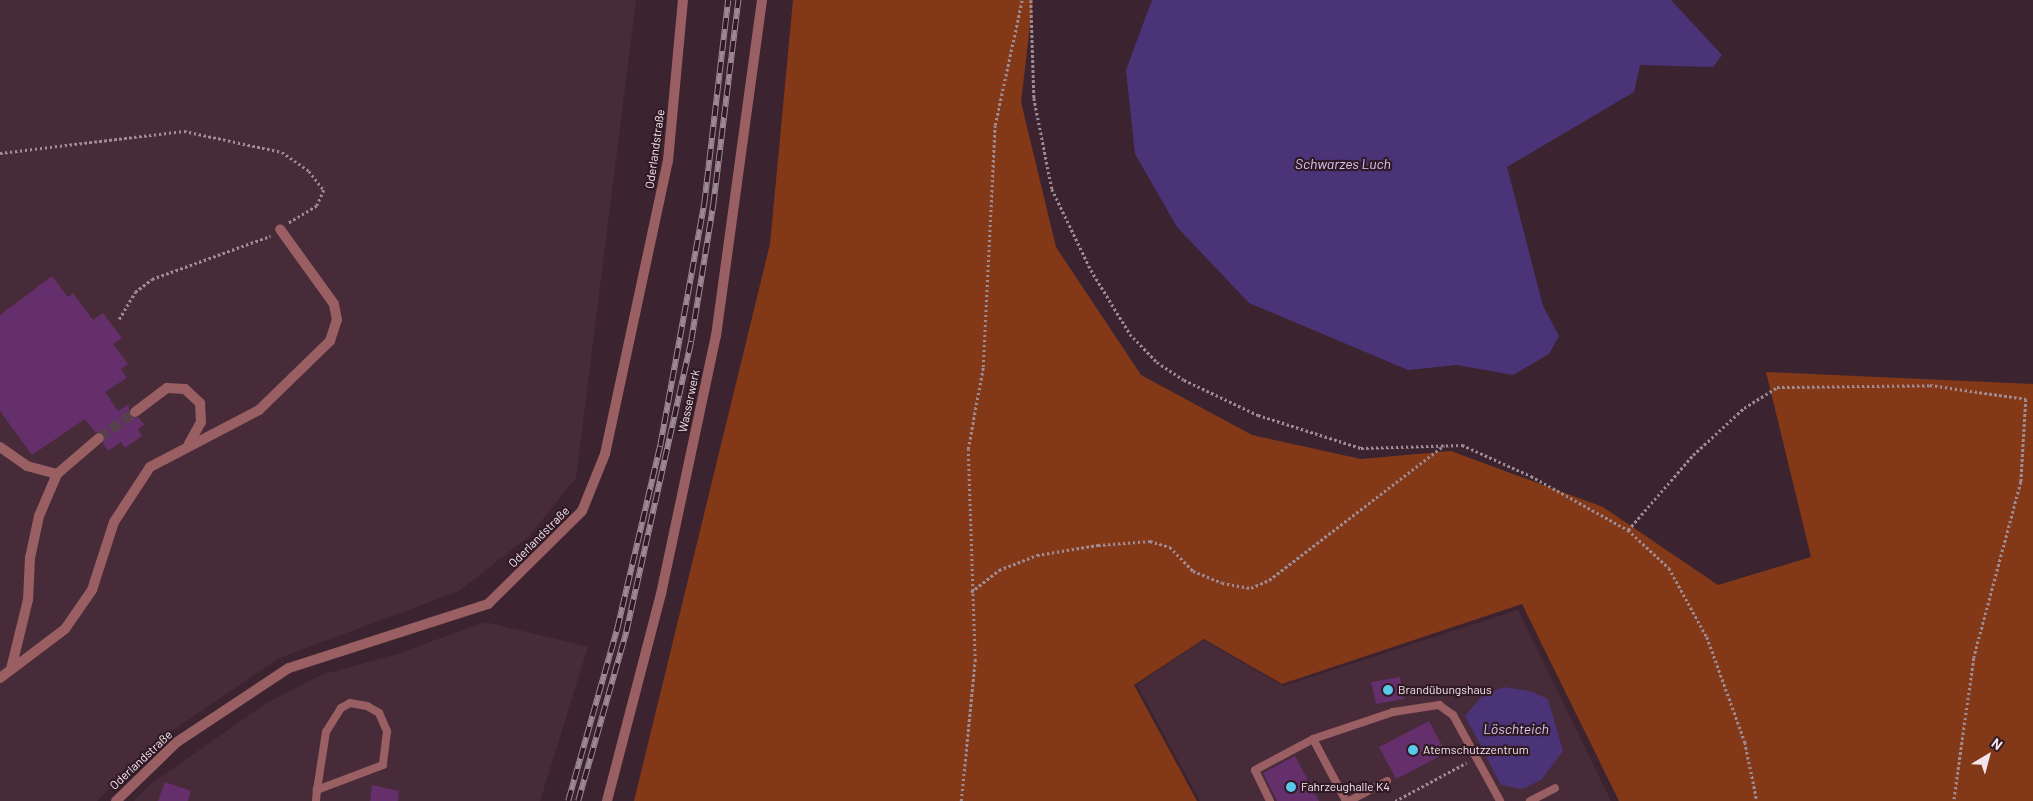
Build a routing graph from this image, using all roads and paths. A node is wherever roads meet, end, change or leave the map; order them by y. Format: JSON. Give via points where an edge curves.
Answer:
{"nodes":[{"id":1,"x":683,"y":0,"type":"edge"},
{"id":2,"x":762,"y":0,"type":"edge"},
{"id":3,"x":1022,"y":0,"type":"edge"},
{"id":4,"x":1031,"y":0,"type":"edge"},
{"id":5,"x":0,"y":153,"type":"edge"},
{"id":6,"x":280,"y":229,"type":"junction"},
{"id":7,"x":120,"y":319,"type":"dead end"},
{"id":8,"x":135,"y":412,"type":"tunnel mouth"},
{"id":9,"x":99,"y":438,"type":"tunnel mouth"},
{"id":10,"x":190,"y":444,"type":"junction"},
{"id":11,"x":1444,"y":445,"type":"junction"},
{"id":12,"x":0,"y":447,"type":"edge"},
{"id":13,"x":57,"y":474,"type":"junction"},
{"id":14,"x":1628,"y":530,"type":"junction"},
{"id":15,"x":971,"y":592,"type":"junction"},
{"id":16,"x":11,"y":669,"type":"junction"},
{"id":17,"x":0,"y":678,"type":"edge"},
{"id":18,"x":1313,"y":739,"type":"junction"},
{"id":19,"x":1476,"y":758,"type":"junction"},
{"id":20,"x":1387,"y":782,"type":"dead end"},
{"id":21,"x":1555,"y":788,"type":"dead end"},
{"id":22,"x":317,"y":790,"type":"junction"},
{"id":23,"x":116,"y":801,"type":"edge"},
{"id":24,"x":316,"y":801,"type":"edge"},
{"id":25,"x":607,"y":801,"type":"edge"},
{"id":26,"x":961,"y":801,"type":"edge"},
{"id":27,"x":1270,"y":801,"type":"edge"},
{"id":28,"x":1348,"y":801,"type":"edge"},
{"id":29,"x":1395,"y":801,"type":"edge"},
{"id":30,"x":1500,"y":801,"type":"edge"},
{"id":31,"x":1530,"y":801,"type":"edge"},
{"id":32,"x":1757,"y":801,"type":"edge"},
{"id":33,"x":1954,"y":801,"type":"edge"}],
"edges":[{"from":1,"to":23,"type":"street","name":"Oderlandstraße","via":[[668,161],[605,454],[582,511],[488,604],[289,668],[177,742]]},
{"from":2,"to":25,"type":"street","name":"Wasserwerk","via":[[716,336],[661,594]]},
{"from":3,"to":15,"type":"path","via":[[995,125],[983,367],[968,448]]},
{"from":4,"to":11,"type":"path","via":[[1034,98],[1052,189],[1091,270],[1130,334],[1157,362],[1184,380],[1258,415],[1361,448]]},
{"from":5,"to":6,"type":"path","via":[[184,131],[282,152],[309,171],[324,190],[317,206]]},
{"from":6,"to":7,"type":"path","via":[[269,237],[152,279],[135,292]]},
{"from":6,"to":10,"type":"street","via":[[334,304],[337,320],[330,341],[259,410]]},
{"from":8,"to":10,"type":"street","via":[[167,388],[184,389],[200,403],[201,422]]},
{"from":9,"to":13,"type":"street"},
{"from":10,"to":16,"type":"street","via":[[150,467],[114,522],[92,590],[65,629]]},
{"from":11,"to":14,"type":"path","via":[[1462,445],[1531,476]]},
{"from":11,"to":15,"type":"path","via":[[1269,580],[1251,588],[1222,583],[1193,571],[1170,547],[1150,541],[1038,555],[999,570]]},
{"from":12,"to":13,"type":"street","via":[[26,466]]},
{"from":13,"to":16,"type":"street","via":[[39,516],[30,558],[28,600]]},
{"from":14,"to":32,"type":"path","via":[[1669,568],[1707,637],[1745,742]]},
{"from":14,"to":33,"type":"path","via":[[1693,455],[1744,408],[1776,387],[1930,384],[2026,399],[2021,482],[1974,658]]},
{"from":15,"to":26,"type":"path","via":[[975,661]]},
{"from":16,"to":17,"type":"street"},
{"from":18,"to":19,"type":"lane","via":[[1393,712],[1439,704],[1453,715]]},
{"from":18,"to":27,"type":"lane","via":[[1256,770]]},
{"from":18,"to":28,"type":"lane"},
{"from":19,"to":29,"type":"path"},
{"from":19,"to":30,"type":"lane"},
{"from":20,"to":28,"type":"lane"},
{"from":21,"to":31,"type":"lane"},
{"from":22,"to":22,"type":"lane","via":[[383,765],[387,731],[379,713],[367,706],[350,703],[341,708],[326,732]]},
{"from":22,"to":24,"type":"lane"}]}
